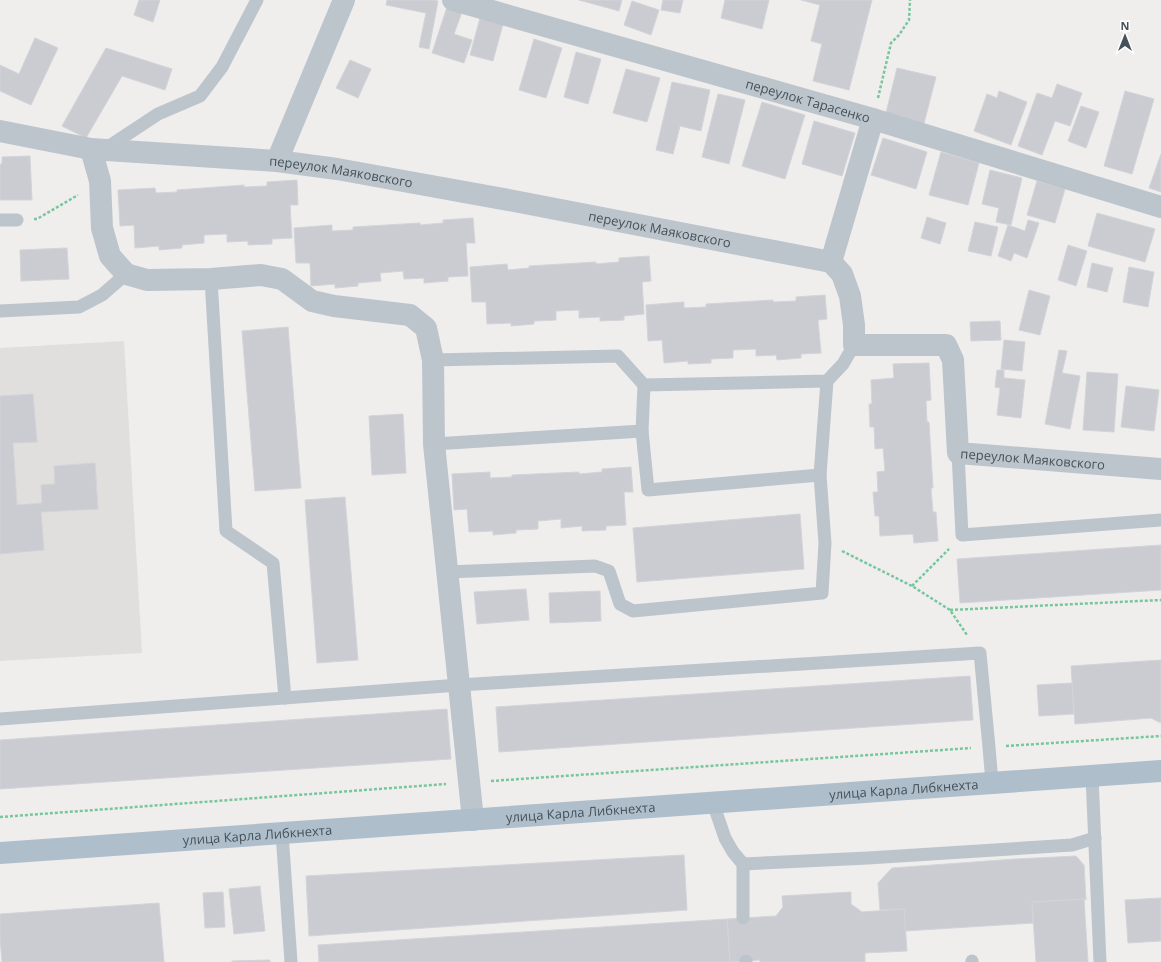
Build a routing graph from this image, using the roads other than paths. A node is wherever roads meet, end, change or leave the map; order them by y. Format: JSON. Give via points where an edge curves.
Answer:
{"nodes":[{"id":1,"x":257,"y":0,"type":"edge"},
{"id":2,"x":344,"y":0,"type":"edge"},
{"id":3,"x":453,"y":0,"type":"edge"},
{"id":4,"x":873,"y":119,"type":"junction"},
{"id":5,"x":0,"y":131,"type":"edge"},
{"id":6,"x":98,"y":149,"type":"junction"},
{"id":7,"x":277,"y":161,"type":"junction"},
{"id":8,"x":1161,"y":207,"type":"edge"},
{"id":9,"x":0,"y":220,"type":"edge"},
{"id":10,"x":17,"y":220,"type":"road end"},
{"id":11,"x":831,"y":262,"type":"junction"},
{"id":12,"x":126,"y":274,"type":"junction"},
{"id":13,"x":211,"y":279,"type":"junction"},
{"id":14,"x":0,"y":311,"type":"edge"},
{"id":15,"x":854,"y":345,"type":"junction"},
{"id":16,"x":433,"y":360,"type":"junction"},
{"id":17,"x":827,"y":381,"type":"junction"},
{"id":18,"x":644,"y":385,"type":"junction"},
{"id":19,"x":642,"y":431,"type":"junction"},
{"id":20,"x":434,"y":444,"type":"junction"},
{"id":21,"x":958,"y":453,"type":"junction"},
{"id":22,"x":1161,"y":469,"type":"edge"},
{"id":23,"x":820,"y":475,"type":"junction"},
{"id":24,"x":1161,"y":520,"type":"edge"},
{"id":25,"x":447,"y":572,"type":"junction"},
{"id":26,"x":459,"y":685,"type":"junction"},
{"id":27,"x":285,"y":698,"type":"junction"},
{"id":28,"x":0,"y":718,"type":"edge"},
{"id":29,"x":1161,"y":771,"type":"edge"},
{"id":30,"x":1092,"y":776,"type":"junction"},
{"id":31,"x":992,"y":783,"type":"junction"},
{"id":32,"x":713,"y":803,"type":"junction"},
{"id":33,"x":473,"y":820,"type":"junction"},
{"id":34,"x":282,"y":833,"type":"junction"},
{"id":35,"x":1095,"y":838,"type":"junction"},
{"id":36,"x":0,"y":853,"type":"edge"},
{"id":37,"x":743,"y":864,"type":"junction"},
{"id":38,"x":743,"y":918,"type":"dead end"},
{"id":39,"x":291,"y":962,"type":"edge"},
{"id":40,"x":1100,"y":962,"type":"edge"}],
"edges":[{"from":1,"to":6,"type":"lane","via":[[222,67],[200,96],[158,114]]},
{"from":2,"to":7,"type":"street"},
{"from":3,"to":4,"type":"street","name":"переулок Тарасенко"},
{"from":4,"to":8,"type":"street","name":"переулок Тарасенко"},
{"from":4,"to":11,"type":"street"},
{"from":5,"to":6,"type":"street","name":"переулок Маяковского"},
{"from":6,"to":7,"type":"street","name":"переулок Маяковского"},
{"from":6,"to":12,"type":"street","via":[[102,228],[110,256]]},
{"from":7,"to":11,"type":"street","name":"переулок Маяковского","via":[[522,202]]},
{"from":9,"to":10,"type":"lane"},
{"from":11,"to":15,"type":"street","via":[[842,274],[850,296]]},
{"from":12,"to":13,"type":"street","via":[[147,280]]},
{"from":12,"to":14,"type":"lane","via":[[102,295],[79,307]]},
{"from":13,"to":16,"type":"street","via":[[261,275],[282,279],[312,301],[410,315],[426,328]]},
{"from":13,"to":27,"type":"lane","via":[[226,531],[273,563]]},
{"from":15,"to":17,"type":"lane","via":[[843,364]]},
{"from":15,"to":21,"type":"street","name":"переулок Маяковского","via":[[946,345],[953,360]]},
{"from":16,"to":18,"type":"lane","via":[[618,356]]},
{"from":16,"to":20,"type":"street"},
{"from":17,"to":18,"type":"lane"},
{"from":17,"to":23,"type":"lane"},
{"from":18,"to":19,"type":"lane"},
{"from":19,"to":20,"type":"lane"},
{"from":19,"to":23,"type":"lane","via":[[648,490]]},
{"from":20,"to":25,"type":"street"},
{"from":21,"to":22,"type":"street","name":"переулок Маяковского"},
{"from":21,"to":24,"type":"lane","via":[[962,535]]},
{"from":23,"to":25,"type":"lane","via":[[825,543],[822,593],[633,611],[620,604],[609,572],[595,566]]},
{"from":25,"to":26,"type":"street"},
{"from":26,"to":27,"type":"lane"},
{"from":26,"to":31,"type":"lane","via":[[980,653]]},
{"from":26,"to":33,"type":"street"},
{"from":27,"to":28,"type":"lane"},
{"from":29,"to":30,"type":"main road","name":"улица Карла Либкнехта"},
{"from":30,"to":31,"type":"main road","name":"улица Карла Либкнехта"},
{"from":30,"to":35,"type":"lane"},
{"from":31,"to":32,"type":"main road","name":"улица Карла Либкнехта"},
{"from":32,"to":33,"type":"main road","name":"улица Карла Либкнехта"},
{"from":32,"to":37,"type":"lane","via":[[725,838]]},
{"from":33,"to":34,"type":"main road","name":"улица Карла Либкнехта"},
{"from":34,"to":36,"type":"main road","name":"улица Карла Либкнехта"},
{"from":34,"to":39,"type":"lane"},
{"from":35,"to":37,"type":"lane","via":[[1072,845]]},
{"from":35,"to":40,"type":"lane"},
{"from":37,"to":38,"type":"lane"}]}
